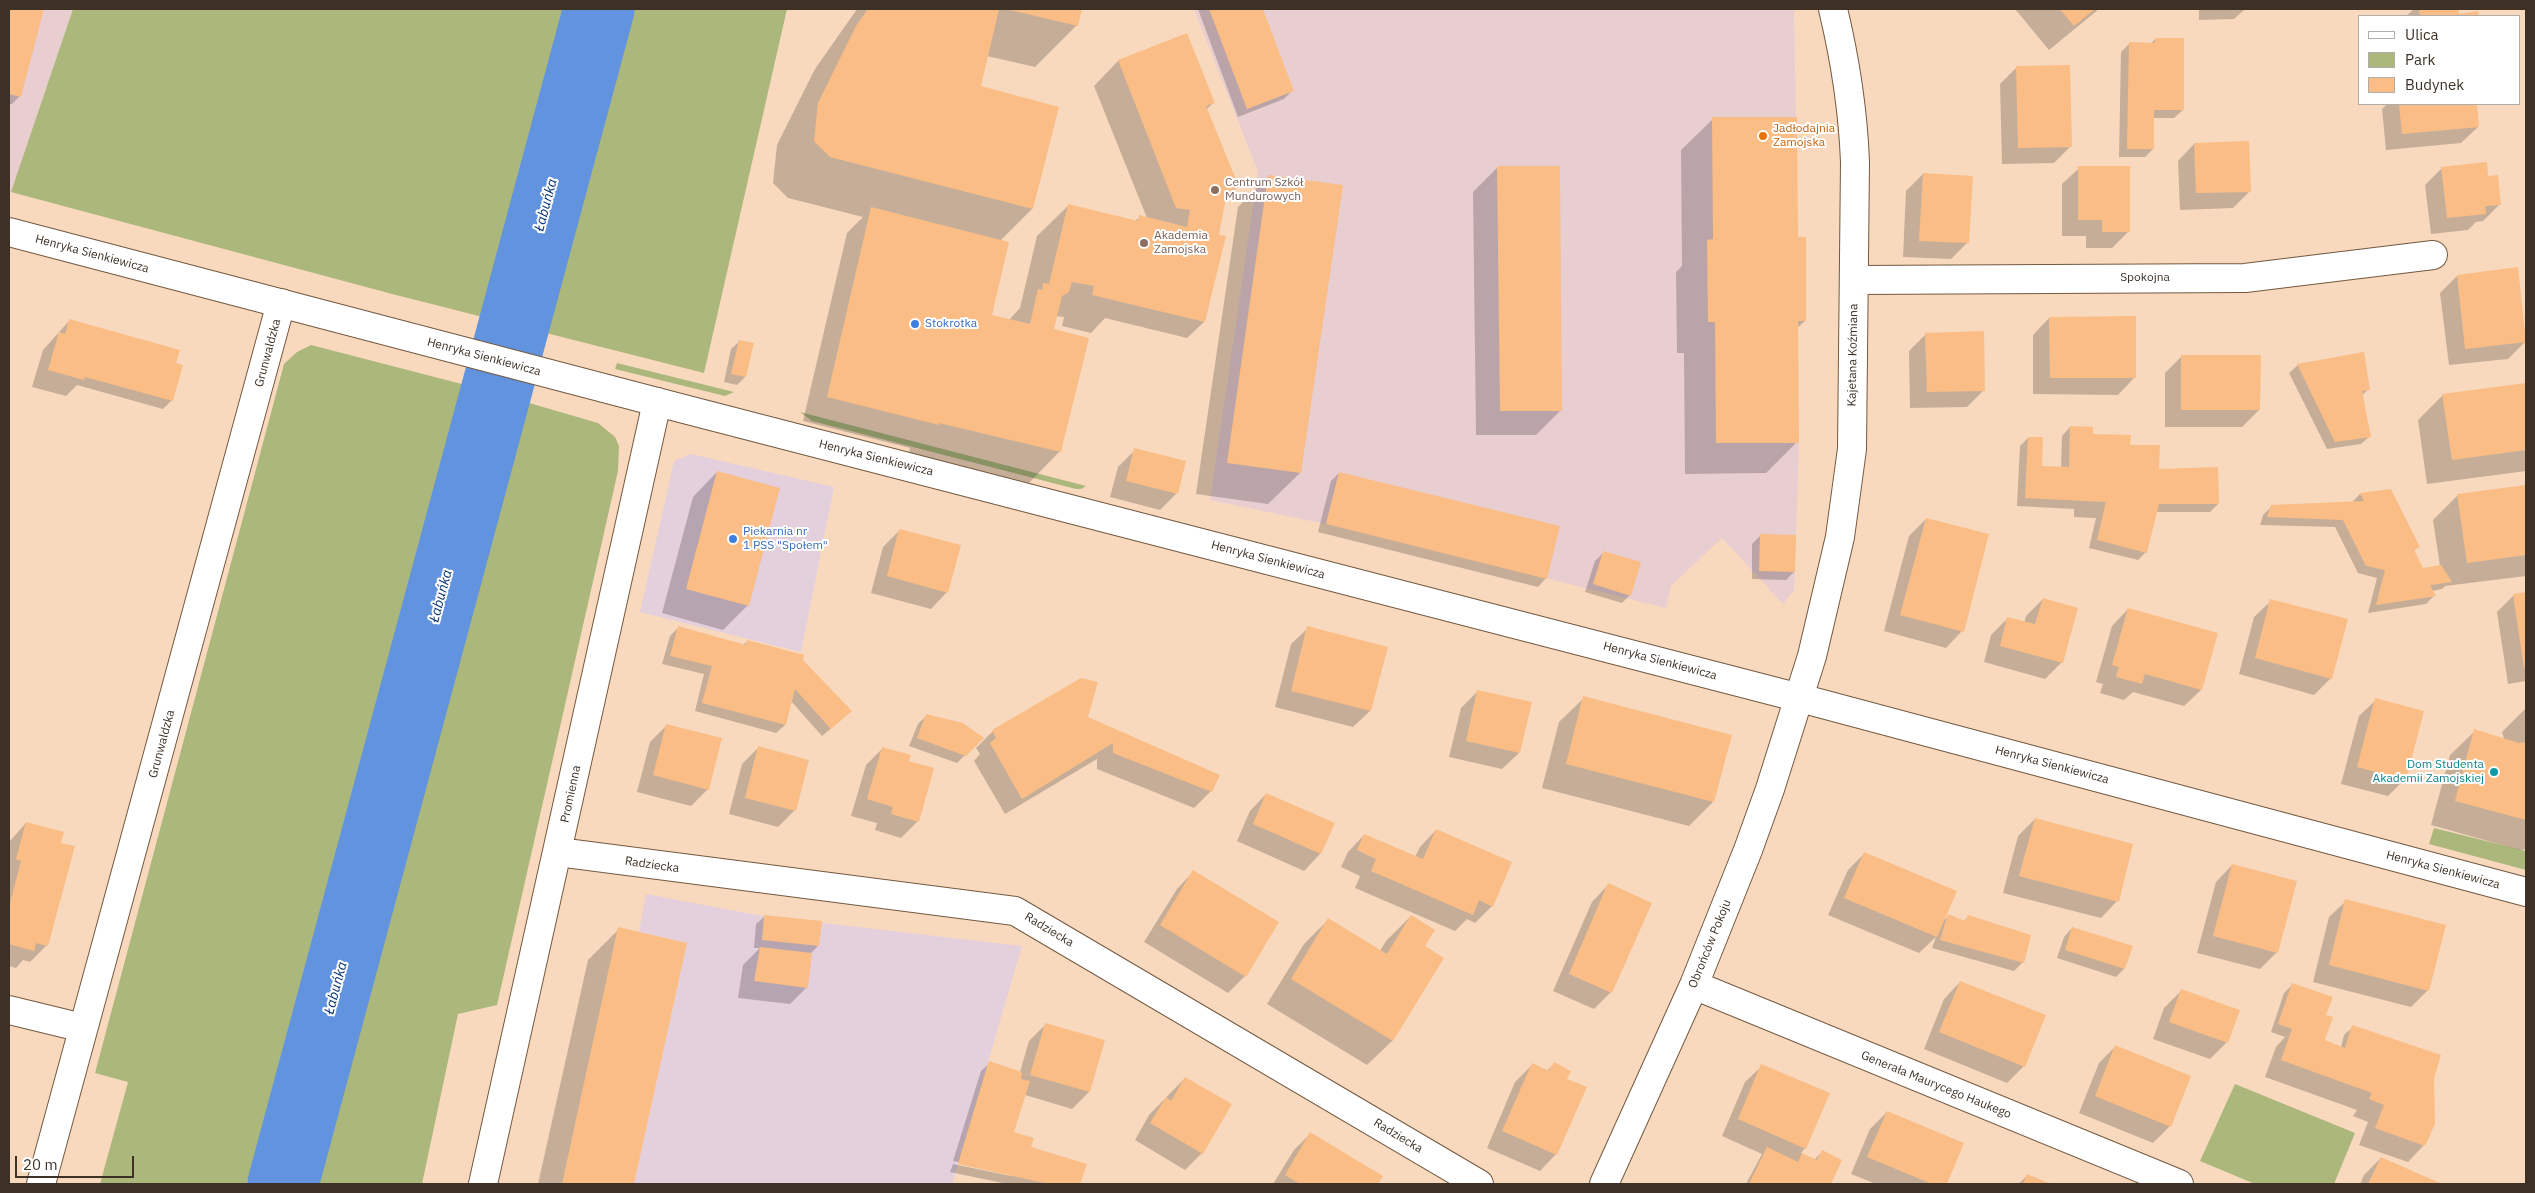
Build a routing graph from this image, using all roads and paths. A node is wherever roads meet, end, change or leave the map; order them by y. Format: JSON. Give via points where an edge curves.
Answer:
{"nodes":[{"id":1,"x":1832,"y":9,"type":"edge"},
{"id":2,"x":9,"y":232,"type":"edge"},
{"id":3,"x":2433,"y":255,"type":"dead end"},
{"id":4,"x":1854,"y":280,"type":"junction"},
{"id":5,"x":281,"y":303,"type":"junction"},
{"id":6,"x":656,"y":402,"type":"junction"},
{"id":7,"x":1800,"y":698,"type":"junction"},
{"id":8,"x":558,"y":852,"type":"junction"},
{"id":9,"x":2526,"y":892,"type":"edge"},
{"id":10,"x":1694,"y":986,"type":"junction"},
{"id":11,"x":9,"y":1010,"type":"edge"},
{"id":12,"x":84,"y":1028,"type":"junction"},
{"id":13,"x":41,"y":1184,"type":"edge"},
{"id":14,"x":482,"y":1184,"type":"edge"},
{"id":15,"x":1479,"y":1184,"type":"edge"},
{"id":16,"x":1604,"y":1184,"type":"edge"},
{"id":17,"x":2179,"y":1184,"type":"edge"}],
"edges":[{"from":1,"to":4,"type":"street","name":"Kajetana Koźmiana","via":[[1854,123]]},
{"from":2,"to":5,"type":"street","name":"Henryka Sienkiewicza"},
{"from":3,"to":4,"type":"street","name":"Spokojna","via":[[2245,278]]},
{"from":4,"to":7,"type":"street","name":"Kajetana Koźmiana","via":[[1852,449],[1847,496],[1832,576]]},
{"from":5,"to":6,"type":"street","name":"Henryka Sienkiewicza"},
{"from":5,"to":12,"type":"street","name":"Grunwaldzka"},
{"from":6,"to":7,"type":"street","name":"Henryka Sienkiewicza"},
{"from":6,"to":8,"type":"street","name":"Promienna"},
{"from":7,"to":9,"type":"street","name":"Henryka Sienkiewicza"},
{"from":7,"to":10,"type":"street","name":"Obrońców Pokoju","via":[[1767,798]]},
{"from":8,"to":14,"type":"street","name":"Promienna"},
{"from":8,"to":15,"type":"street","name":"Radziecka","via":[[1015,910]]},
{"from":10,"to":16,"type":"street","name":"Obrońców Pokoju"},
{"from":10,"to":17,"type":"street","name":"Generała Maurycego Haukego"},
{"from":11,"to":12,"type":"street"},
{"from":12,"to":13,"type":"street","name":"Grunwaldzka"}]}
